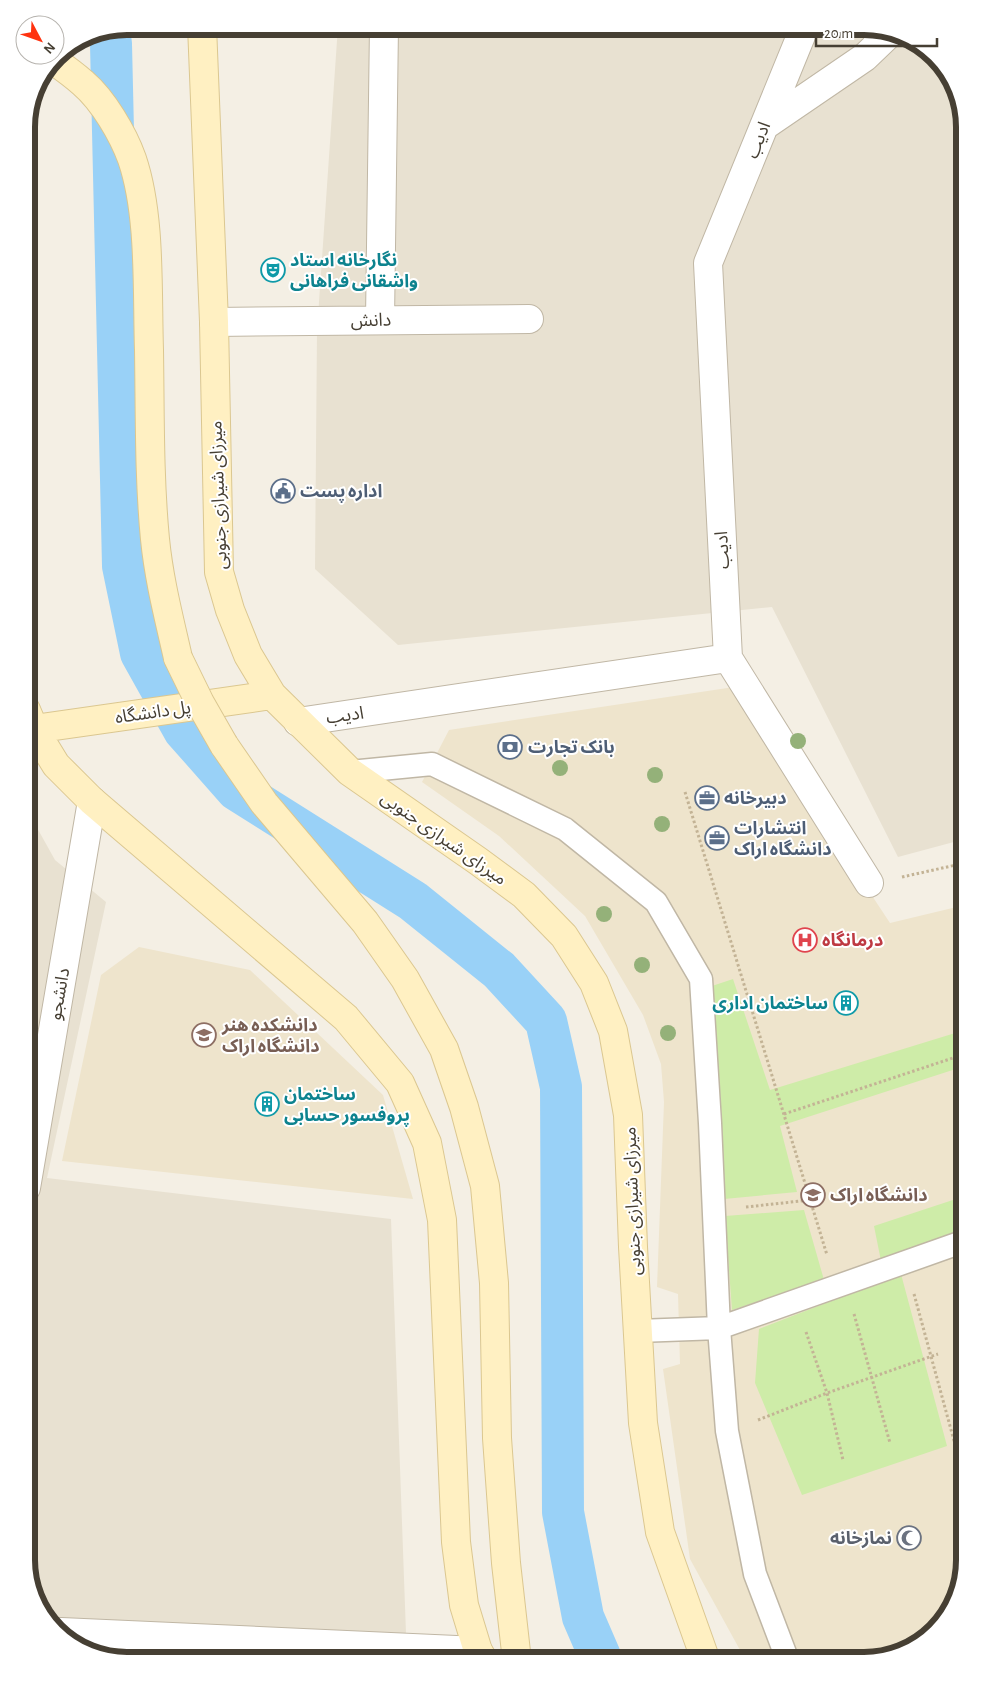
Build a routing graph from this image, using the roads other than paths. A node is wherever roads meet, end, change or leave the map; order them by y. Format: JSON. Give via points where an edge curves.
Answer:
{"nodes":[{"id":1,"x":202,"y":35,"type":"edge"},
{"id":2,"x":384,"y":35,"type":"edge"},
{"id":3,"x":802,"y":35,"type":"edge"},
{"id":4,"x":885,"y":38,"type":"edge"},
{"id":5,"x":60,"y":65,"type":"edge"},
{"id":6,"x":764,"y":126,"type":"junction"},
{"id":7,"x":529,"y":319,"type":"dead end"},
{"id":8,"x":380,"y":320,"type":"junction"},
{"id":9,"x":214,"y":322,"type":"junction"},
{"id":10,"x":728,"y":658,"type":"junction"},
{"id":11,"x":272,"y":695,"type":"junction"},
{"id":12,"x":35,"y":722,"type":"edge"},
{"id":13,"x":298,"y":722,"type":"junction"},
{"id":14,"x":35,"y":732,"type":"edge"},
{"id":15,"x":350,"y":772,"type":"junction"},
{"id":16,"x":92,"y":801,"type":"junction"},
{"id":17,"x":869,"y":883,"type":"road end"},
{"id":18,"x":35,"y":1135,"type":"edge"},
{"id":19,"x":956,"y":1244,"type":"edge"},
{"id":20,"x":719,"y":1328,"type":"junction"},
{"id":21,"x":638,"y":1331,"type":"junction"},
{"id":22,"x":71,"y":1633,"type":"edge"},
{"id":23,"x":330,"y":1652,"type":"edge"},
{"id":24,"x":480,"y":1652,"type":"edge"},
{"id":25,"x":516,"y":1652,"type":"edge"},
{"id":26,"x":703,"y":1652,"type":"edge"},
{"id":27,"x":785,"y":1652,"type":"edge"}],
"edges":[{"from":1,"to":9,"type":"main road","name":"میرزای شیرازی جنوبی"},
{"from":2,"to":8,"type":"street"},
{"from":3,"to":6,"type":"street","name":"ادیب"},
{"from":4,"to":6,"type":"street","via":[[865,57]]},
{"from":5,"to":25,"type":"main road","bridge":true,"via":[[85,84],[103,104],[132,158],[144,210],[155,538],[163,595],[178,658],[224,745],[264,802],[365,922],[405,979],[444,1049],[464,1107],[485,1186],[494,1282],[496,1438]]},
{"from":6,"to":10,"type":"street","name":"ادیب","via":[[708,263]]},
{"from":7,"to":8,"type":"street","name":"دانش"},
{"from":8,"to":9,"type":"street","name":"دانش"},
{"from":9,"to":11,"type":"main road","name":"میرزای شیرازی جنوبی","via":[[219,572],[248,655]]},
{"from":10,"to":13,"type":"street","name":"ادیب"},
{"from":10,"to":17,"type":"street"},
{"from":11,"to":12,"type":"main road","name":"پل دانشگاه"},
{"from":11,"to":13,"type":"main road","name":"میرزای شیرازی جنوبی"},
{"from":13,"to":15,"type":"main road","name":"میرزای شیرازی جنوبی"},
{"from":14,"to":16,"type":"main road","via":[[56,765]]},
{"from":15,"to":20,"type":"lane","via":[[432,764],[565,829],[656,902],[701,979]]},
{"from":15,"to":21,"type":"main road","name":"میرزای شیرازی جنوبی","via":[[524,895],[564,936],[594,983],[613,1031],[628,1115]]},
{"from":16,"to":18,"type":"street","name":"دانشجو"},
{"from":16,"to":24,"type":"main road","via":[[346,1018],[400,1083],[427,1143],[442,1220],[456,1542],[464,1605]]},
{"from":19,"to":20,"type":"lane"},
{"from":20,"to":21,"type":"lane"},
{"from":20,"to":27,"type":"lane","via":[[727,1431],[755,1574]]},
{"from":21,"to":26,"type":"main road","name":"میرزای شیرازی جنوبی","via":[[643,1423],[660,1532]]},
{"from":22,"to":23,"type":"street"}]}
